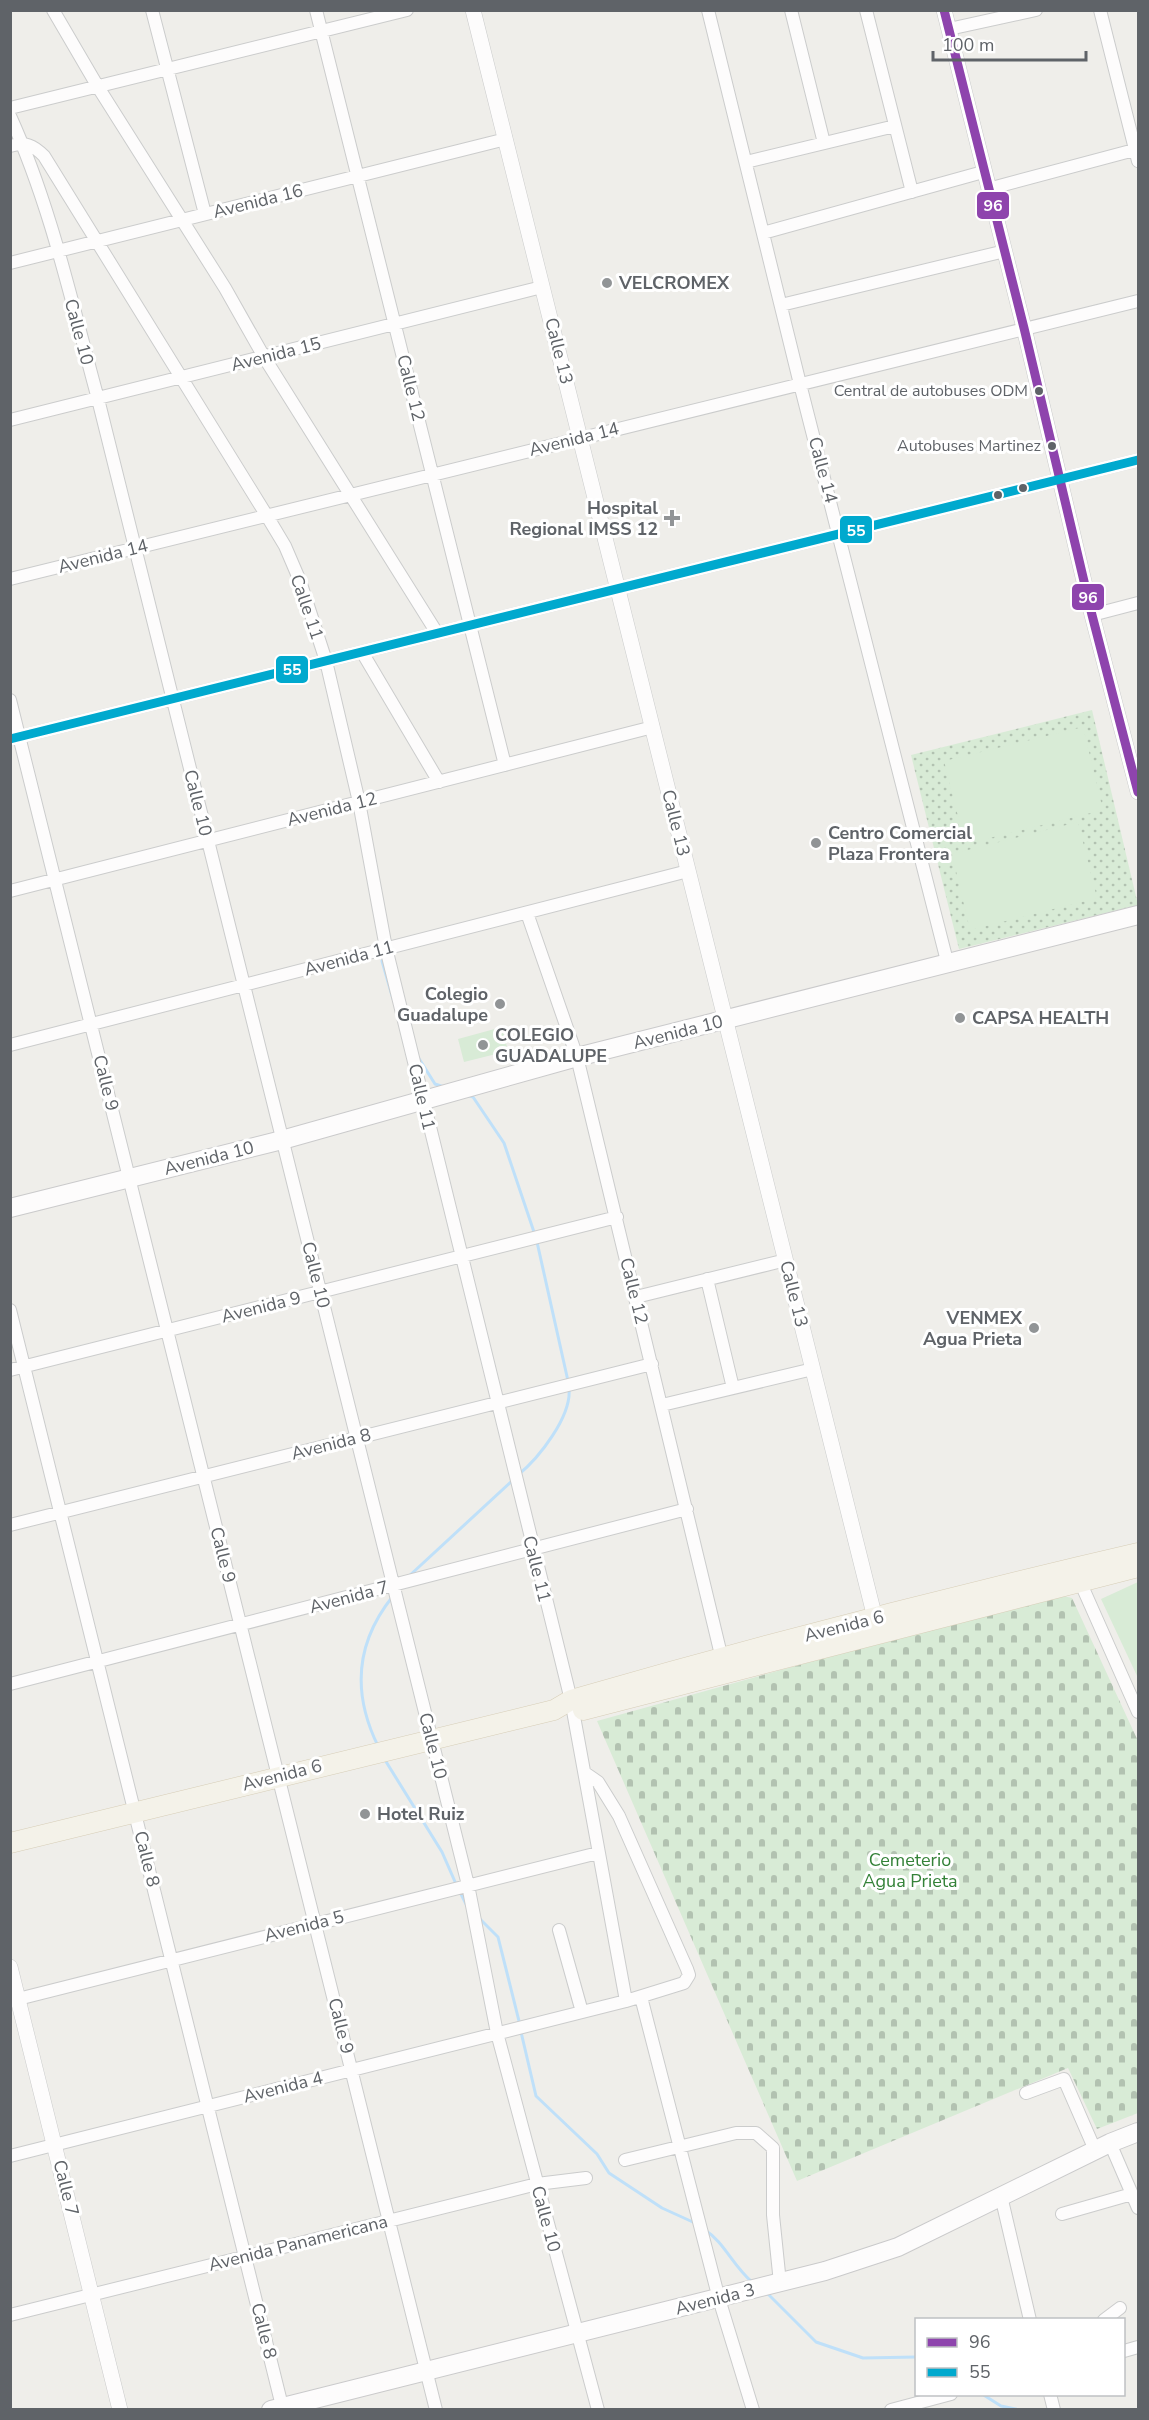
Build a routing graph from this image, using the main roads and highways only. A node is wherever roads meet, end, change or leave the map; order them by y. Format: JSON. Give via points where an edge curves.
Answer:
{"nodes":[{"id":1,"x":1138,"y":915,"type":"edge"},
{"id":2,"x":10,"y":1208,"type":"edge"},
{"id":3,"x":1138,"y":1553,"type":"edge"},
{"id":4,"x":1138,"y":1568,"type":"edge"},
{"id":5,"x":1077,"y":1574,"type":"junction"},
{"id":6,"x":10,"y":1843,"type":"edge"},
{"id":7,"x":1138,"y":2132,"type":"edge"},
{"id":8,"x":279,"y":2408,"type":"edge"}],
"edges":[{"from":1,"to":2,"type":"main road","name":"Avenida 10"},
{"from":3,"to":5,"type":"main road","name":"Avenida 6"},
{"from":4,"to":5,"type":"main road","name":"Avenida 6"},
{"from":5,"to":6,"type":"main road","name":"Avenida 6","via":[[566,1707]]},
{"from":7,"to":8,"type":"main road","name":"Avenida 3","via":[[898,2247],[719,2299]]}]}
